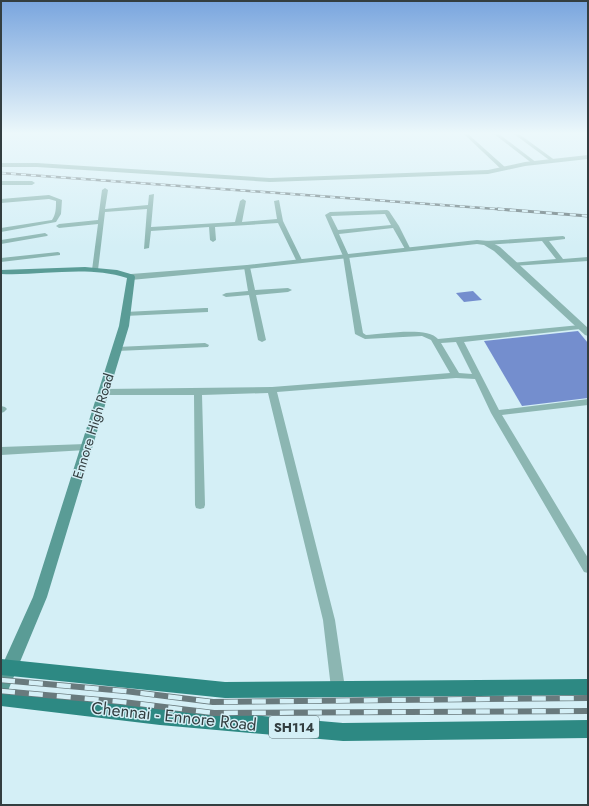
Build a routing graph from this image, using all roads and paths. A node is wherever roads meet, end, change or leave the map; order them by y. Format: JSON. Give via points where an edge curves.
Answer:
{"nodes":[{"id":1,"x":146,"y":172,"type":"edge"},
{"id":2,"x":490,"y":172,"type":"edge"},
{"id":3,"x":1,"y":182,"type":"edge"},
{"id":4,"x":32,"y":183,"type":"dead end"},
{"id":5,"x":105,"y":190,"type":"dead end"},
{"id":6,"x":152,"y":195,"type":"dead end"},
{"id":7,"x":1,"y":201,"type":"edge"},
{"id":8,"x":243,"y":201,"type":"dead end"},
{"id":9,"x":277,"y":201,"type":"dead end"},
{"id":10,"x":150,"y":207,"type":"junction"},
{"id":11,"x":102,"y":211,"type":"junction"},
{"id":12,"x":280,"y":221,"type":"junction"},
{"id":13,"x":100,"y":222,"type":"junction"},
{"id":14,"x":238,"y":224,"type":"junction"},
{"id":15,"x":59,"y":226,"type":"dead end"},
{"id":16,"x":212,"y":226,"type":"junction"},
{"id":17,"x":396,"y":226,"type":"junction"},
{"id":18,"x":148,"y":229,"type":"junction"},
{"id":19,"x":1,"y":230,"type":"edge"},
{"id":20,"x":336,"y":232,"type":"junction"},
{"id":21,"x":45,"y":235,"type":"dead end"},
{"id":22,"x":563,"y":238,"type":"dead end"},
{"id":23,"x":544,"y":239,"type":"junction"},
{"id":24,"x":212,"y":240,"type":"dead end"},
{"id":25,"x":1,"y":242,"type":"edge"},
{"id":26,"x":486,"y":243,"type":"junction"},
{"id":27,"x":146,"y":248,"type":"dead end"},
{"id":28,"x":407,"y":248,"type":"junction"},
{"id":29,"x":58,"y":254,"type":"dead end"},
{"id":30,"x":346,"y":256,"type":"junction"},
{"id":31,"x":588,"y":259,"type":"edge"},
{"id":32,"x":1,"y":260,"type":"edge"},
{"id":33,"x":299,"y":260,"type":"junction"},
{"id":34,"x":561,"y":261,"type":"junction"},
{"id":35,"x":513,"y":264,"type":"junction"},
{"id":36,"x":247,"y":267,"type":"junction"},
{"id":37,"x":95,"y":270,"type":"junction"},
{"id":38,"x":3,"y":271,"type":"edge"},
{"id":39,"x":131,"y":277,"type":"junction"},
{"id":40,"x":288,"y":290,"type":"dead end"},
{"id":41,"x":252,"y":293,"type":"junction"},
{"id":42,"x":226,"y":295,"type":"dead end"},
{"id":43,"x":205,"y":310,"type":"dead end"},
{"id":44,"x":125,"y":314,"type":"junction"},
{"id":45,"x":580,"y":327,"type":"junction"},
{"id":46,"x":588,"y":333,"type":"edge"},
{"id":47,"x":262,"y":340,"type":"dead end"},
{"id":48,"x":459,"y":340,"type":"junction"},
{"id":49,"x":436,"y":341,"type":"junction"},
{"id":50,"x":205,"y":345,"type":"dead end"},
{"id":51,"x":117,"y":349,"type":"junction"},
{"id":52,"x":456,"y":375,"type":"junction"},
{"id":53,"x":478,"y":377,"type":"junction"},
{"id":54,"x":272,"y":390,"type":"junction"},
{"id":55,"x":103,"y":392,"type":"junction"},
{"id":56,"x":198,"y":392,"type":"junction"},
{"id":57,"x":588,"y":402,"type":"edge"},
{"id":58,"x":496,"y":413,"type":"junction"},
{"id":59,"x":86,"y":447,"type":"junction"},
{"id":60,"x":1,"y":451,"type":"edge"},
{"id":61,"x":200,"y":505,"type":"dead end"},
{"id":62,"x":588,"y":568,"type":"edge"},
{"id":63,"x":5,"y":668,"type":"edge"},
{"id":64,"x":1,"y":686,"type":"edge"},
{"id":65,"x":588,"y":687,"type":"edge"},
{"id":66,"x":338,"y":688,"type":"junction"},
{"id":67,"x":1,"y":697,"type":"edge"},
{"id":68,"x":588,"y":729,"type":"edge"}],
"edges":[{"from":1,"to":2,"type":"street","via":[[270,180]]},
{"from":3,"to":4,"type":"street"},
{"from":5,"to":11,"type":"street"},
{"from":6,"to":10,"type":"street"},
{"from":7,"to":19,"type":"street","via":[[49,197],[59,200],[59,210],[54,221]]},
{"from":8,"to":14,"type":"street"},
{"from":9,"to":12,"type":"street"},
{"from":10,"to":11,"type":"street"},
{"from":10,"to":18,"type":"street"},
{"from":11,"to":13,"type":"street"},
{"from":12,"to":14,"type":"street"},
{"from":12,"to":33,"type":"street"},
{"from":13,"to":15,"type":"street"},
{"from":13,"to":37,"type":"street"},
{"from":14,"to":16,"type":"street"},
{"from":16,"to":18,"type":"street"},
{"from":16,"to":24,"type":"street"},
{"from":17,"to":20,"type":"street"},
{"from":17,"to":20,"type":"street","via":[[385,211],[330,214],[328,215]]},
{"from":17,"to":28,"type":"street"},
{"from":18,"to":27,"type":"street"},
{"from":20,"to":30,"type":"street"},
{"from":21,"to":25,"type":"street"},
{"from":22,"to":23,"type":"street"},
{"from":23,"to":26,"type":"street"},
{"from":23,"to":34,"type":"street"},
{"from":26,"to":28,"type":"street","via":[[470,242]]},
{"from":26,"to":35,"type":"street","via":[[497,249]]},
{"from":28,"to":30,"type":"street"},
{"from":29,"to":32,"type":"street"},
{"from":30,"to":33,"type":"street"},
{"from":30,"to":49,"type":"street","via":[[360,336],[423,334]]},
{"from":31,"to":34,"type":"street"},
{"from":33,"to":36,"type":"street"},
{"from":34,"to":35,"type":"street"},
{"from":35,"to":45,"type":"street"},
{"from":36,"to":39,"type":"street"},
{"from":36,"to":41,"type":"street"},
{"from":37,"to":38,"type":"main road"},
{"from":37,"to":39,"type":"main road","via":[[123,273]]},
{"from":39,"to":44,"type":"main road","name":"Ennore High Road"},
{"from":40,"to":41,"type":"street"},
{"from":41,"to":42,"type":"street"},
{"from":41,"to":47,"type":"street"},
{"from":43,"to":44,"type":"street"},
{"from":44,"to":51,"type":"main road","name":"Ennore High Road"},
{"from":45,"to":46,"type":"street"},
{"from":45,"to":48,"type":"street"},
{"from":48,"to":49,"type":"street"},
{"from":48,"to":53,"type":"street"},
{"from":49,"to":52,"type":"street"},
{"from":50,"to":51,"type":"street"},
{"from":51,"to":55,"type":"main road","name":"Ennore High Road"},
{"from":52,"to":53,"type":"street"},
{"from":52,"to":54,"type":"street"},
{"from":53,"to":58,"type":"street"},
{"from":54,"to":56,"type":"street"},
{"from":54,"to":66,"type":"street","via":[[329,620]]},
{"from":55,"to":56,"type":"street"},
{"from":55,"to":59,"type":"main road","name":"Ennore High Road"},
{"from":56,"to":61,"type":"street"},
{"from":57,"to":58,"type":"street"},
{"from":58,"to":62,"type":"street"},
{"from":59,"to":60,"type":"street"},
{"from":59,"to":63,"type":"main road","name":"Ennore High Road","via":[[40,597]]},
{"from":63,"to":64,"type":"main road","name":"Ennore High Road"},
{"from":63,"to":66,"type":"main road","name":"Chennai - Ennore Road","via":[[225,690]]},
{"from":65,"to":66,"type":"main road","name":"Chennai - Ennore Road"},
{"from":67,"to":68,"type":"main road","name":"Chennai - Ennore Road","number":"SH114","via":[[160,716],[343,732]]}]}
